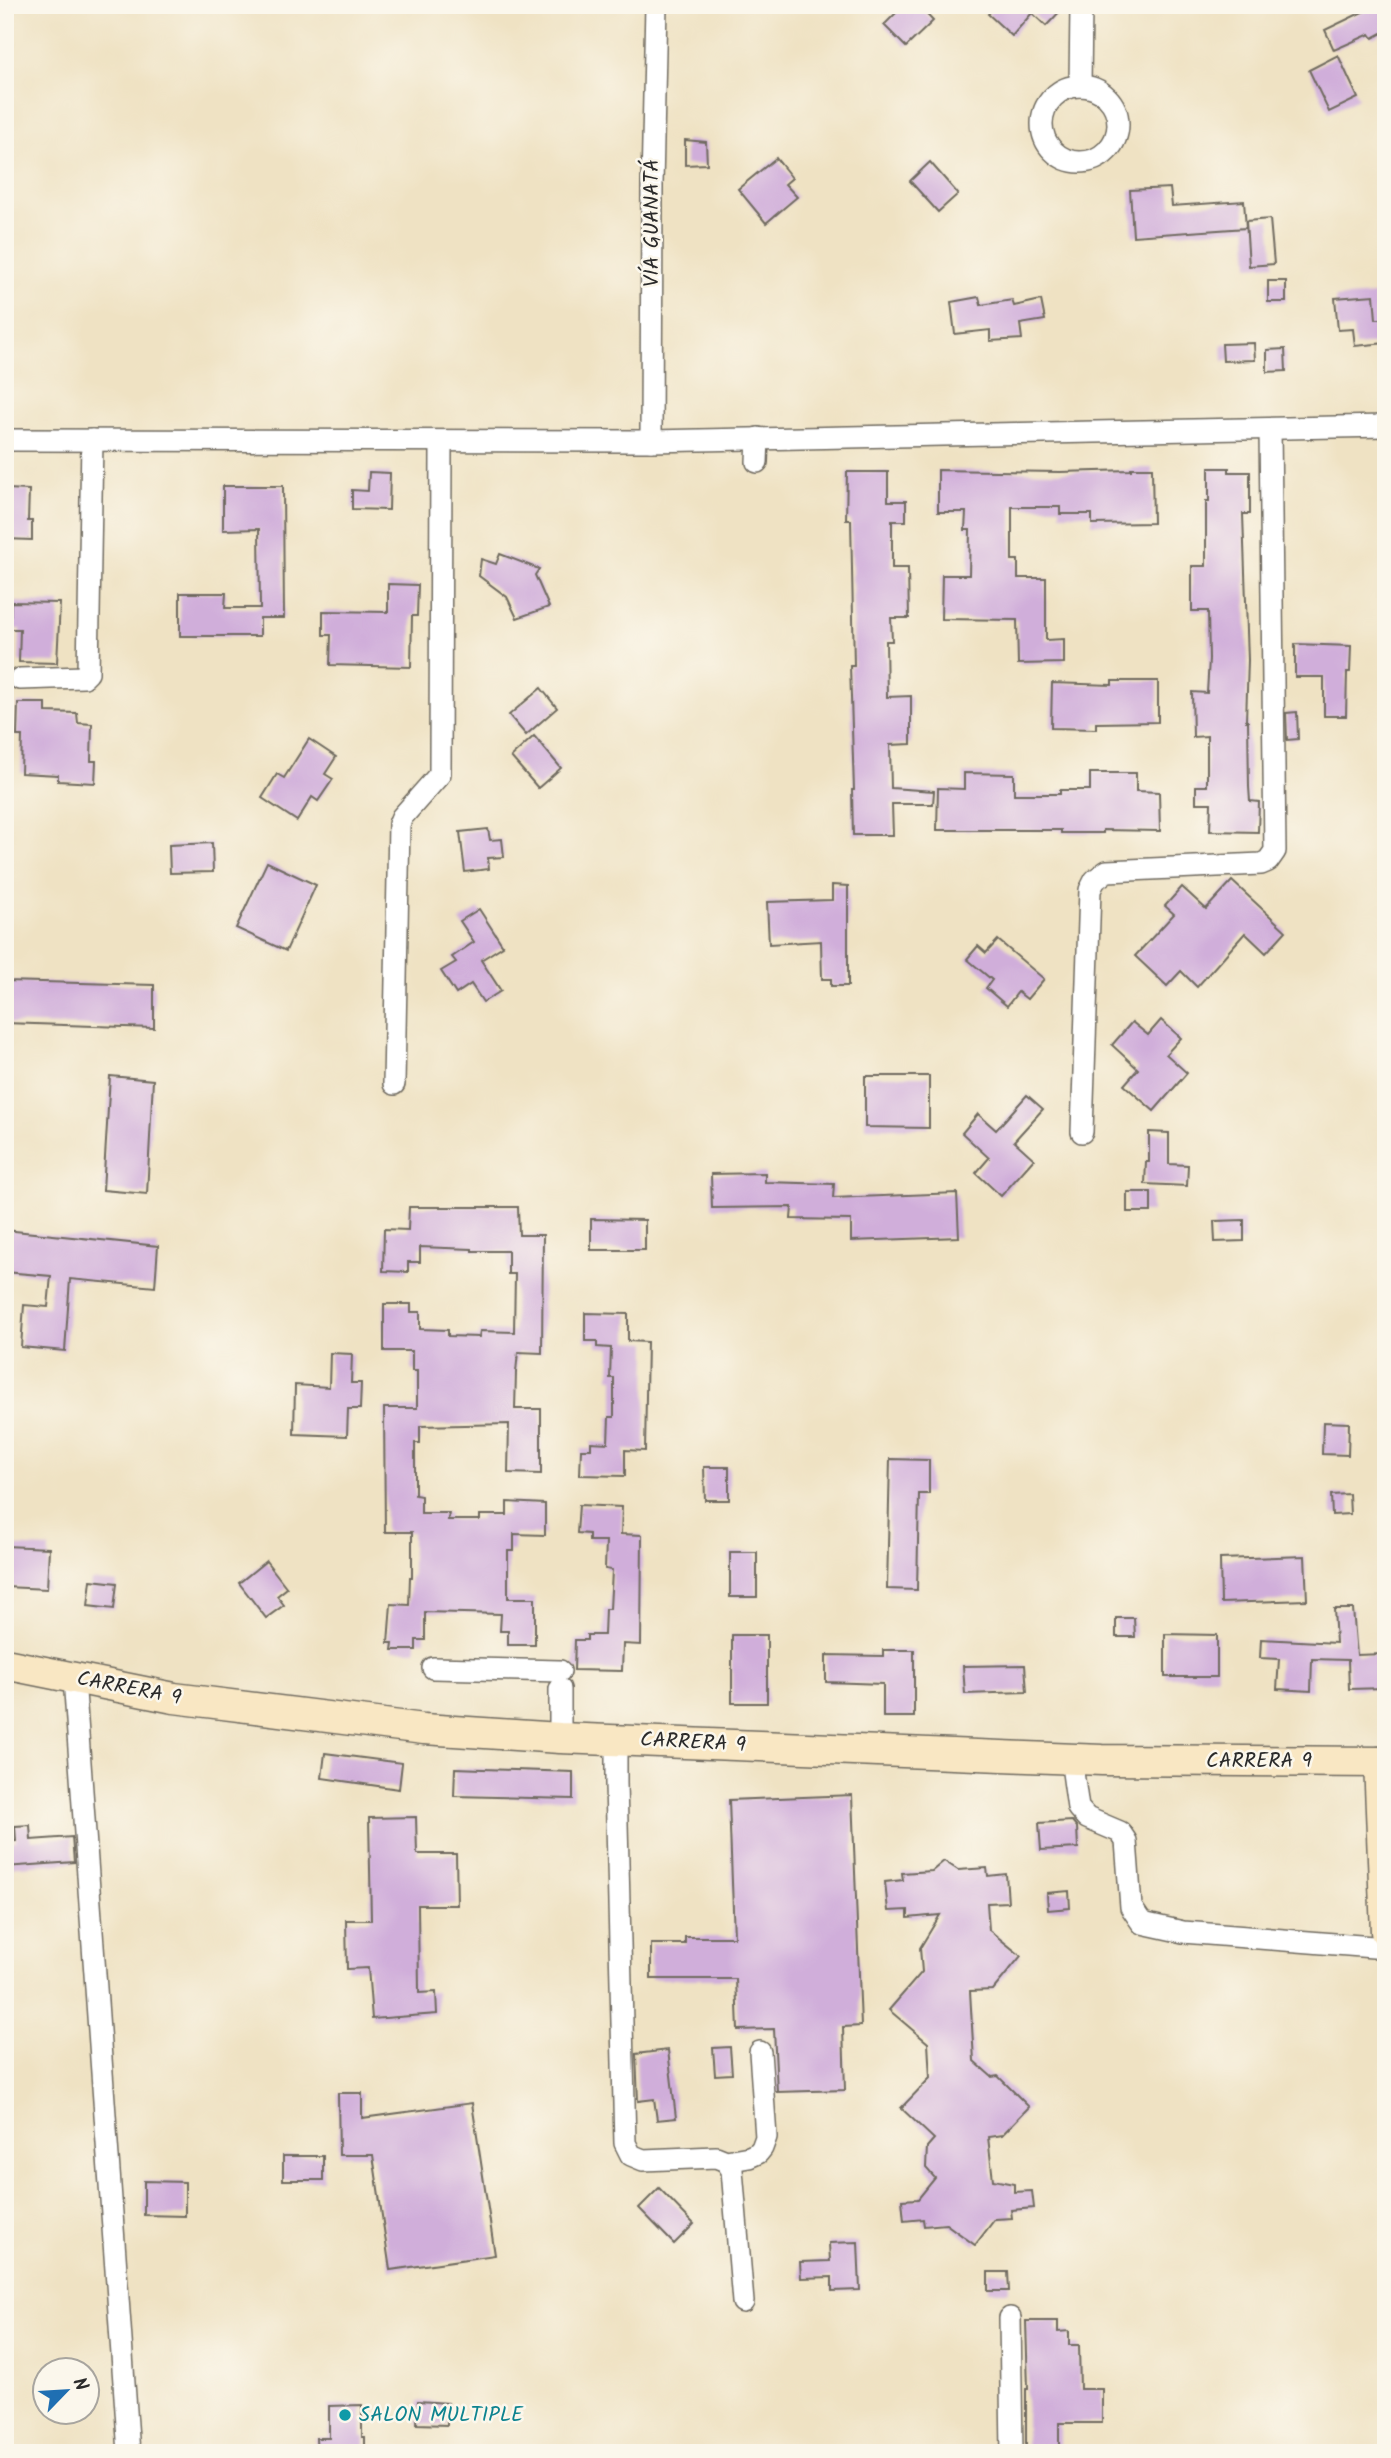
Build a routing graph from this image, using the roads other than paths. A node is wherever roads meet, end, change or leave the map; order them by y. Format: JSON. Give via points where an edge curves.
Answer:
{"nodes":[{"id":1,"x":656,"y":5,"type":"edge"},
{"id":2,"x":1081,"y":5,"type":"edge"},
{"id":3,"x":1080,"y":86,"type":"dead end"},
{"id":4,"x":1386,"y":426,"type":"edge"},
{"id":5,"x":1270,"y":429,"type":"junction"},
{"id":6,"x":758,"y":438,"type":"junction"},
{"id":7,"x":5,"y":440,"type":"edge"},
{"id":8,"x":92,"y":440,"type":"junction"},
{"id":9,"x":652,"y":441,"type":"junction"},
{"id":10,"x":441,"y":442,"type":"junction"},
{"id":11,"x":757,"y":462,"type":"dead end"},
{"id":12,"x":20,"y":679,"type":"dead end"},
{"id":13,"x":394,"y":1084,"type":"dead end"},
{"id":14,"x":1082,"y":1132,"type":"dead end"},
{"id":15,"x":5,"y":1664,"type":"edge"},
{"id":16,"x":433,"y":1668,"type":"dead end"},
{"id":17,"x":74,"y":1678,"type":"junction"},
{"id":18,"x":560,"y":1738,"type":"junction"},
{"id":19,"x":617,"y":1740,"type":"junction"},
{"id":20,"x":1071,"y":1758,"type":"junction"},
{"id":21,"x":1382,"y":1762,"type":"edge"},
{"id":22,"x":1386,"y":1932,"type":"edge"},
{"id":23,"x":1386,"y":1948,"type":"edge"},
{"id":24,"x":760,"y":2052,"type":"dead end"},
{"id":25,"x":726,"y":2161,"type":"junction"},
{"id":26,"x":743,"y":2302,"type":"dead end"},
{"id":27,"x":1010,"y":2318,"type":"dead end"},
{"id":28,"x":130,"y":2453,"type":"edge"},
{"id":29,"x":1012,"y":2453,"type":"edge"}],
"edges":[{"from":1,"to":9,"type":"street","name":"VÍA GUANATÁ"},
{"from":2,"to":3,"type":"street"},
{"from":4,"to":5,"type":"street"},
{"from":5,"to":6,"type":"street"},
{"from":5,"to":14,"type":"street","via":[[1275,852],[1261,864],[1107,871],[1095,880],[1090,890]]},
{"from":6,"to":9,"type":"street"},
{"from":6,"to":11,"type":"street"},
{"from":7,"to":8,"type":"street"},
{"from":8,"to":10,"type":"street"},
{"from":8,"to":12,"type":"street","via":[[88,673],[84,677]]},
{"from":9,"to":10,"type":"street"},
{"from":10,"to":13,"type":"street","via":[[440,774],[398,824]]},
{"from":15,"to":17,"type":"main road","name":"CARRERA 9"},
{"from":16,"to":18,"type":"street","via":[[560,1680]]},
{"from":17,"to":18,"type":"main road","name":"CARRERA 9","via":[[174,1698],[361,1723]]},
{"from":17,"to":28,"type":"street"},
{"from":18,"to":19,"type":"main road","name":"CARRERA 9"},
{"from":19,"to":20,"type":"main road","name":"CARRERA 9"},
{"from":19,"to":25,"type":"street","via":[[625,2143],[631,2155],[643,2160],[716,2157]]},
{"from":20,"to":21,"type":"main road","name":"CARRERA 9"},
{"from":20,"to":23,"type":"street","via":[[1078,1808],[1087,1818],[1120,1832],[1126,1841],[1131,1907],[1142,1923],[1183,1932]]},
{"from":21,"to":22,"type":"main road"},
{"from":24,"to":25,"type":"street","via":[[766,2137],[758,2153]]},
{"from":25,"to":26,"type":"street","via":[[732,2170]]},
{"from":27,"to":29,"type":"street"}]}
